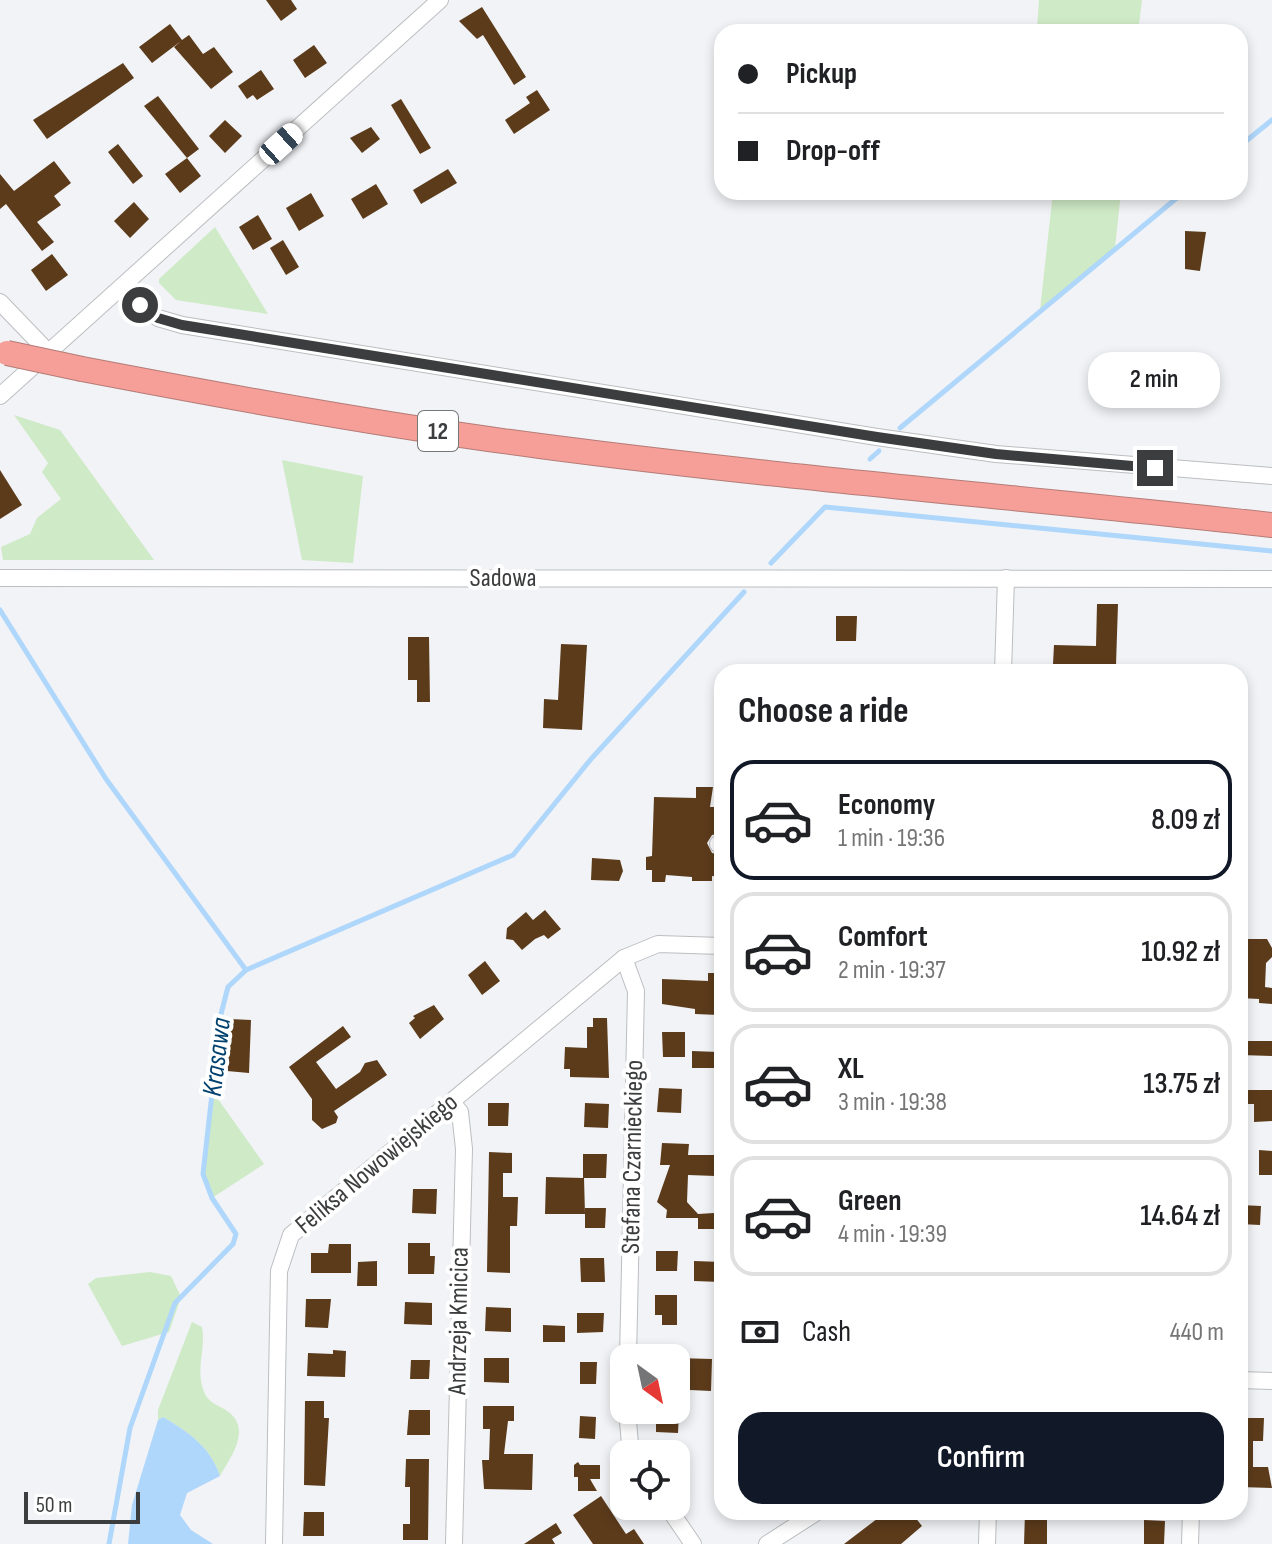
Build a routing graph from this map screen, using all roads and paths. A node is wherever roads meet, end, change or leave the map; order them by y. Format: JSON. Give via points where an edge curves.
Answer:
{"nodes":[{"id":1,"x":440,"y":0,"type":"edge"},
{"id":2,"x":122,"y":287,"type":"junction"},
{"id":3,"x":0,"y":302,"type":"edge"},
{"id":4,"x":4,"y":352,"type":"edge"},
{"id":5,"x":49,"y":353,"type":"junction"},
{"id":6,"x":0,"y":396,"type":"edge"},
{"id":7,"x":1272,"y":476,"type":"edge"},
{"id":8,"x":1272,"y":525,"type":"edge"},
{"id":9,"x":0,"y":578,"type":"edge"},
{"id":10,"x":1006,"y":578,"type":"junction"},
{"id":11,"x":1272,"y":579,"type":"edge"},
{"id":12,"x":1003,"y":664,"type":"edge"},
{"id":13,"x":714,"y":946,"type":"edge"},
{"id":14,"x":624,"y":958,"type":"junction"},
{"id":15,"x":452,"y":1102,"type":"junction"},
{"id":16,"x":628,"y":1344,"type":"edge"},
{"id":17,"x":1248,"y":1380,"type":"edge"},
{"id":18,"x":1272,"y":1381,"type":"edge"},
{"id":19,"x":677,"y":1520,"type":"edge"},
{"id":20,"x":804,"y":1520,"type":"edge"},
{"id":21,"x":988,"y":1520,"type":"edge"},
{"id":22,"x":1191,"y":1520,"type":"edge"},
{"id":23,"x":274,"y":1544,"type":"edge"},
{"id":24,"x":454,"y":1544,"type":"edge"},
{"id":25,"x":693,"y":1544,"type":"edge"},
{"id":26,"x":767,"y":1544,"type":"edge"},
{"id":27,"x":987,"y":1544,"type":"edge"},
{"id":28,"x":1190,"y":1544,"type":"edge"}],
"edges":[{"from":1,"to":2,"type":"street"},
{"from":2,"to":5,"type":"street"},
{"from":2,"to":7,"type":"street","via":[[158,318],[182,325],[922,444]]},
{"from":3,"to":5,"type":"street"},
{"from":4,"to":8,"type":"highway","number":"12","bridge":true,"via":[[331,414],[538,446]]},
{"from":5,"to":6,"type":"street"},
{"from":9,"to":10,"type":"street","name":"Sadowa"},
{"from":10,"to":11,"type":"street","name":"Sadowa"},
{"from":10,"to":12,"type":"street"},
{"from":13,"to":14,"type":"street","name":"Feliksa Nowowiejskiego","via":[[658,944]]},
{"from":14,"to":15,"type":"street","name":"Feliksa Nowowiejskiego"},
{"from":14,"to":16,"type":"street","name":"Stefana Czarnieckiego","via":[[636,991]]},
{"from":15,"to":23,"type":"street","name":"Feliksa Nowowiejskiego","via":[[291,1235],[283,1252]]},
{"from":15,"to":24,"type":"street","name":"Andrzeja Kmicica","via":[[460,1112],[464,1149]]},
{"from":17,"to":18,"type":"street"},
{"from":19,"to":25,"type":"street"},
{"from":20,"to":26,"type":"street"},
{"from":21,"to":27,"type":"street"},
{"from":22,"to":28,"type":"street"}]}
